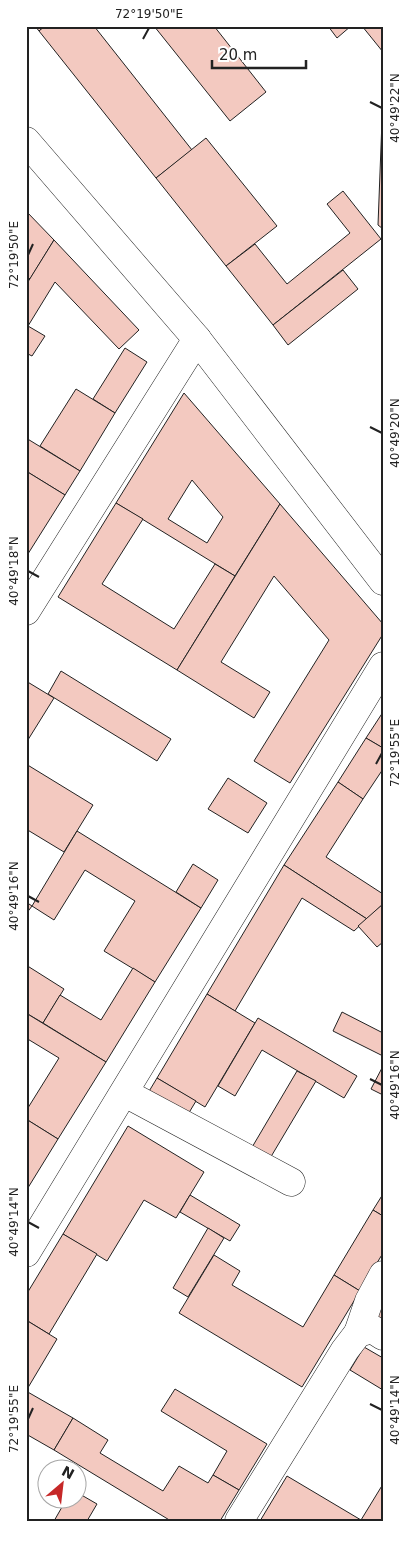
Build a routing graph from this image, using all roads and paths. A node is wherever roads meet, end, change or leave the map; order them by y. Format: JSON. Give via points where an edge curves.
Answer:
{"nodes":[{"id":1,"x":26,"y":141,"type":"edge"},
{"id":2,"x":197,"y":339,"type":"junction"},
{"id":3,"x":383,"y":581,"type":"edge"},
{"id":4,"x":26,"y":611,"type":"edge"},
{"id":5,"x":383,"y":666,"type":"edge"},
{"id":6,"x":125,"y":1092,"type":"junction"},
{"id":7,"x":291,"y":1182,"type":"dead end"},
{"id":8,"x":26,"y":1253,"type":"edge"},
{"id":9,"x":383,"y":1275,"type":"edge"},
{"id":10,"x":370,"y":1334,"type":"edge"},
{"id":11,"x":239,"y":1521,"type":"edge"}],
"edges":[{"from":1,"to":2,"type":"street"},
{"from":2,"to":3,"type":"street"},
{"from":2,"to":4,"type":"street"},
{"from":5,"to":6,"type":"street"},
{"from":6,"to":7,"type":"street"},
{"from":6,"to":8,"type":"street"},
{"from":9,"to":10,"type":"street","via":[[369,1301]]},
{"from":10,"to":11,"type":"street","via":[[345,1350]]}]}
